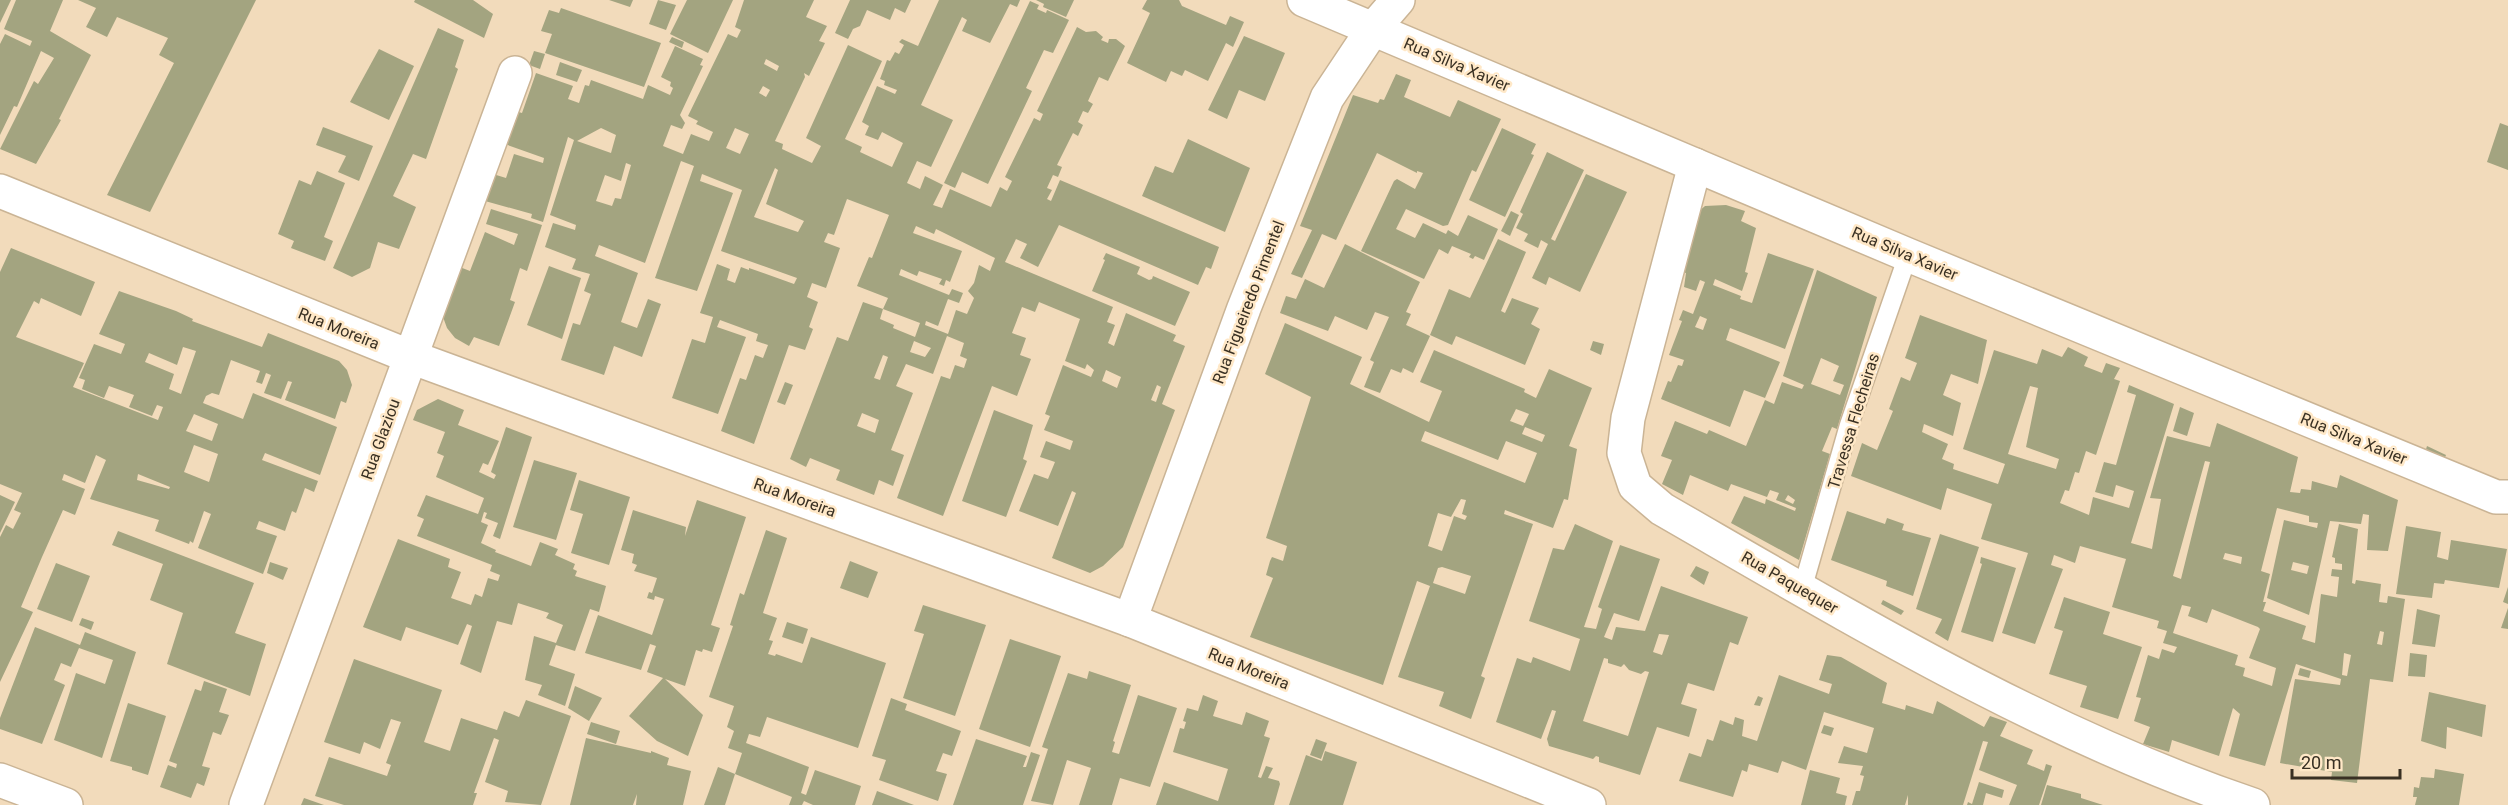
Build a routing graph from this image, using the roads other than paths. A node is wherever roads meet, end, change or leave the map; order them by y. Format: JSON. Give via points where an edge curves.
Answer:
{"nodes":[{"id":1,"x":1304,"y":0,"type":"edge"},
{"id":2,"x":1398,"y":0,"type":"edge"},
{"id":3,"x":1373,"y":29,"type":"junction"},
{"id":4,"x":515,"y":73,"type":"dead end"},
{"id":5,"x":1695,"y":165,"type":"junction"},
{"id":6,"x":0,"y":190,"type":"edge"},
{"id":7,"x":1908,"y":255,"type":"junction"},
{"id":8,"x":411,"y":357,"type":"junction"},
{"id":9,"x":2508,"y":497,"type":"edge"},
{"id":10,"x":1802,"y":590,"type":"junction"},
{"id":11,"x":1130,"y":620,"type":"junction"},
{"id":12,"x":0,"y":780,"type":"edge"},
{"id":13,"x":2248,"y":804,"type":"edge"},
{"id":14,"x":66,"y":805,"type":"edge"},
{"id":15,"x":246,"y":805,"type":"edge"},
{"id":16,"x":1589,"y":805,"type":"edge"}],
"edges":[{"from":1,"to":3,"type":"street","name":"Rua Silva Xavier"},
{"from":2,"to":3,"type":"street","name":"Rua Figueiredo Pimentel"},
{"from":3,"to":5,"type":"street","name":"Rua Silva Xavier"},
{"from":3,"to":11,"type":"street","name":"Rua Figueiredo Pimentel","via":[[1327,98],[1244,308]]},
{"from":4,"to":8,"type":"street","name":"Rua Glaziou"},
{"from":5,"to":7,"type":"street","name":"Rua Silva Xavier"},
{"from":5,"to":10,"type":"street","name":"Rua Paquequer","via":[[1628,418],[1624,453],[1635,486],[1662,509]]},
{"from":6,"to":8,"type":"street","name":"Rua Moreira"},
{"from":7,"to":9,"type":"street","name":"Rua Silva Xavier","via":[[2496,497]]},
{"from":7,"to":10,"type":"lane","name":"Travessa Flecheiras","via":[[1849,425]]},
{"from":8,"to":11,"type":"street","name":"Rua Moreira"},
{"from":8,"to":15,"type":"street","name":"Rua Glaziou"},
{"from":10,"to":13,"type":"street","name":"Rua Paquequer","via":[[2054,726]]},
{"from":11,"to":16,"type":"street","name":"Rua Moreira"},
{"from":12,"to":14,"type":"street"}]}
